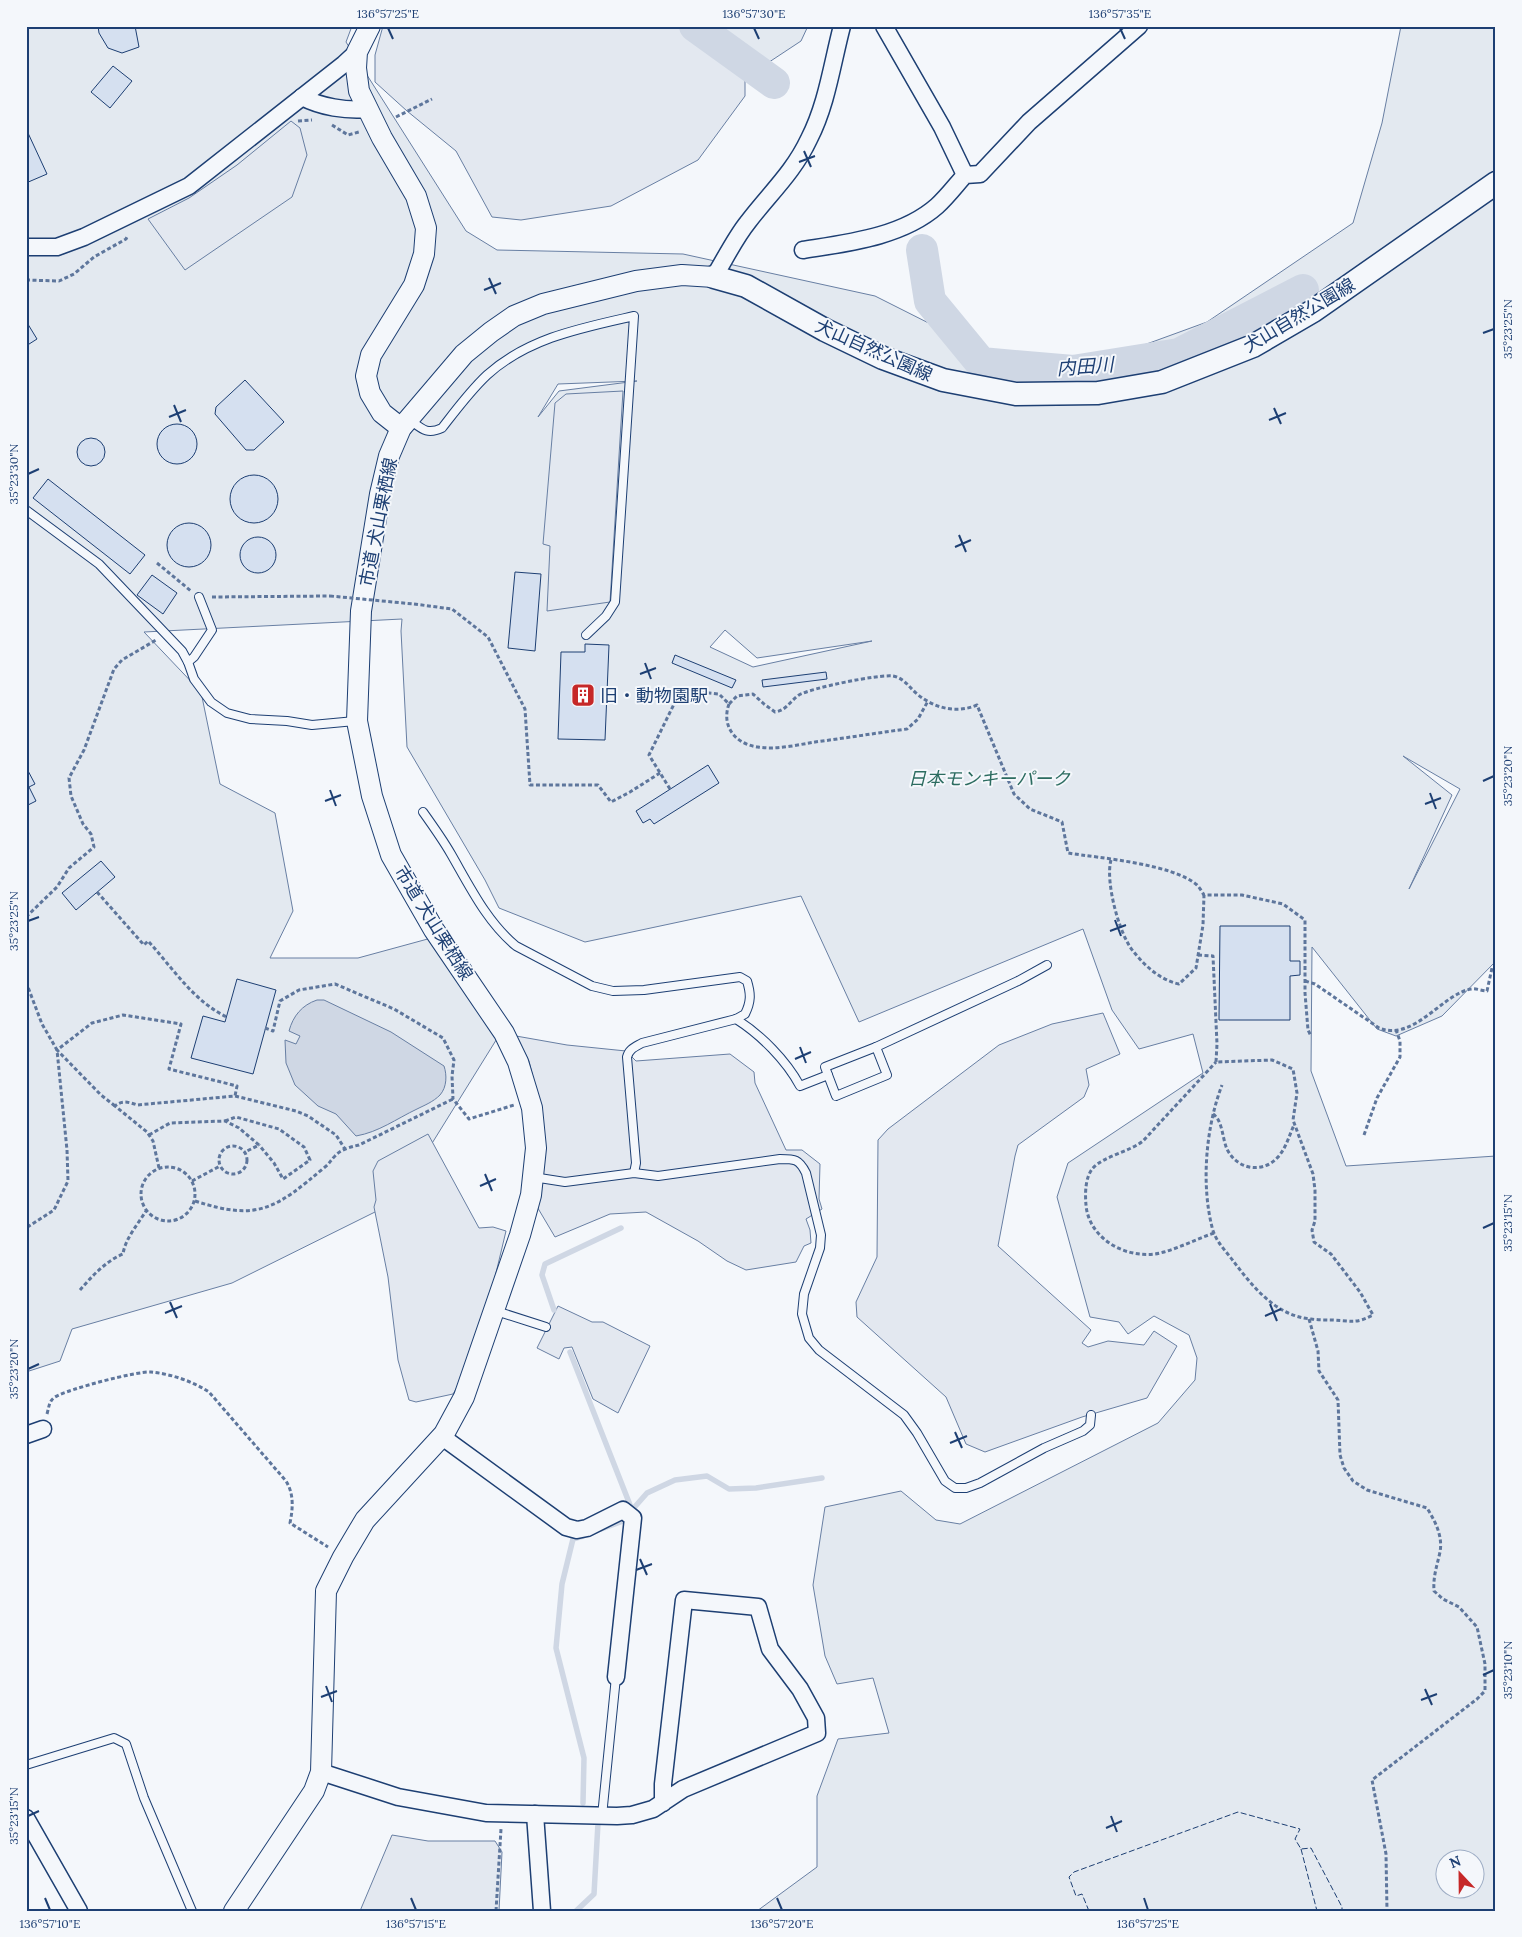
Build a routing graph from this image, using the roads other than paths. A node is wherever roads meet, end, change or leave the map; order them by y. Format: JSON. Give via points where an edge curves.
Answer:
{"nodes":[{"id":1,"x":370,"y":26,"type":"edge"},
{"id":2,"x":842,"y":26,"type":"edge"},
{"id":3,"x":884,"y":26,"type":"edge"},
{"id":4,"x":1139,"y":26,"type":"edge"},
{"id":5,"x":356,"y":52,"type":"junction"},
{"id":6,"x":302,"y":97,"type":"junction"},
{"id":7,"x":368,"y":109,"type":"junction"},
{"id":8,"x":965,"y":175,"type":"junction"},
{"id":9,"x":1496,"y":183,"type":"edge"},
{"id":10,"x":26,"y":247,"type":"edge"},
{"id":11,"x":803,"y":250,"type":"dead end"},
{"id":12,"x":714,"y":277,"type":"junction"},
{"id":13,"x":405,"y":424,"type":"junction"},
{"id":14,"x":26,"y":510,"type":"edge"},
{"id":15,"x":199,"y":597,"type":"road end"},
{"id":16,"x":586,"y":634,"type":"dead end"},
{"id":17,"x":188,"y":662,"type":"junction"},
{"id":18,"x":357,"y":721,"type":"junction"},
{"id":19,"x":424,"y":812,"type":"dead end"},
{"id":20,"x":1047,"y":965,"type":"dead end"},
{"id":21,"x":736,"y":1018,"type":"junction"},
{"id":22,"x":876,"y":1047,"type":"junction"},
{"id":23,"x":828,"y":1075,"type":"junction"},
{"id":24,"x":634,"y":1173,"type":"junction"},
{"id":25,"x":532,"y":1186,"type":"junction"},
{"id":26,"x":494,"y":1310,"type":"junction"},
{"id":27,"x":546,"y":1327,"type":"dead end"},
{"id":28,"x":1091,"y":1414,"type":"dead end"},
{"id":29,"x":43,"y":1429,"type":"road end"},
{"id":30,"x":26,"y":1435,"type":"edge"},
{"id":31,"x":442,"y":1436,"type":"junction"},
{"id":32,"x":616,"y":1677,"type":"joint"},
{"id":33,"x":26,"y":1765,"type":"edge"},
{"id":34,"x":321,"y":1772,"type":"junction"},
{"id":35,"x":663,"y":1803,"type":"junction"},
{"id":36,"x":535,"y":1814,"type":"junction"},
{"id":37,"x":602,"y":1816,"type":"junction"},
{"id":38,"x":26,"y":1818,"type":"edge"},
{"id":39,"x":79,"y":1911,"type":"edge"},
{"id":40,"x":192,"y":1911,"type":"edge"},
{"id":41,"x":234,"y":1911,"type":"edge"},
{"id":42,"x":542,"y":1911,"type":"edge"}],
"edges":[{"from":1,"to":5,"type":"street"},
{"from":2,"to":12,"type":"street","via":[[824,105],[809,139],[795,165],[748,222]]},
{"from":3,"to":8,"type":"street","via":[[942,127]]},
{"from":4,"to":8,"type":"street","via":[[1029,122],[980,174]]},
{"from":5,"to":6,"type":"street"},
{"from":5,"to":7,"type":"street","via":[[359,91]]},
{"from":6,"to":7,"type":"street","via":[[351,110]]},
{"from":6,"to":10,"type":"street","via":[[189,186],[84,237],[57,247]]},
{"from":7,"to":13,"type":"street","via":[[416,196],[426,228],[424,254],[414,285],[371,355],[366,376],[370,393],[382,413]]},
{"from":8,"to":11,"type":"street","via":[[936,207],[913,223],[880,235]]},
{"from":9,"to":12,"type":"main road","name":"犬山自然公園線","via":[[1313,311],[1253,346],[1162,382],[1098,393],[1016,394],[943,380],[883,358],[746,286]]},
{"from":12,"to":13,"type":"street","name":"市道 犬山栗栖線","via":[[682,275],[636,281],[543,304],[514,316],[464,354]]},
{"from":13,"to":16,"type":"lane","via":[[433,432],[442,428],[486,376],[510,357],[557,335],[634,316],[615,602],[606,616]]},
{"from":13,"to":18,"type":"street","name":"市道 犬山栗栖線","via":[[389,456],[380,494],[361,612]]},
{"from":14,"to":17,"type":"lane","via":[[99,564],[182,651]]},
{"from":15,"to":17,"type":"lane","via":[[212,630]]},
{"from":17,"to":18,"type":"lane","via":[[194,679],[211,702],[227,713],[250,719],[312,725]]},
{"from":18,"to":25,"type":"street","name":"市道 犬山栗栖線","via":[[372,796],[391,856],[434,930],[504,1033],[518,1062],[534,1123],[536,1148]]},
{"from":19,"to":21,"type":"lane","via":[[470,890],[497,927],[516,946],[592,986],[613,991],[740,977],[747,981],[751,992],[750,1004],[745,1014]]},
{"from":20,"to":22,"type":"lane"},
{"from":21,"to":23,"type":"lane","via":[[787,1066],[800,1086]]},
{"from":21,"to":24,"type":"lane","via":[[642,1043],[628,1053]]},
{"from":22,"to":23,"type":"lane","via":[[825,1067]]},
{"from":22,"to":23,"type":"lane","via":[[887,1075],[836,1096]]},
{"from":24,"to":25,"type":"lane"},
{"from":24,"to":28,"type":"lane","via":[[658,1176],[780,1158],[794,1159],[802,1164],[821,1235],[803,1302],[802,1314],[809,1338],[819,1350],[904,1415],[945,1481],[955,1488],[980,1483],[1083,1431],[1090,1425]]},
{"from":25,"to":26,"type":"street","name":"市道 犬山栗栖線","via":[[520,1235]]},
{"from":26,"to":27,"type":"lane"},
{"from":26,"to":31,"type":"street","name":"市道 犬山栗栖線","via":[[464,1397]]},
{"from":29,"to":30,"type":"street"},
{"from":31,"to":32,"type":"street","via":[[566,1527],[588,1528],[623,1510],[633,1518]]},
{"from":31,"to":34,"type":"street","name":"市道 犬山栗栖線","via":[[365,1520],[326,1591]]},
{"from":32,"to":37,"type":"lane"},
{"from":33,"to":40,"type":"lane","via":[[114,1738],[126,1744],[144,1798]]},
{"from":34,"to":36,"type":"street","via":[[398,1797],[486,1813]]},
{"from":34,"to":41,"type":"street","via":[[314,1790]]},
{"from":35,"to":35,"type":"street","via":[[684,1600],[758,1607],[770,1650],[812,1710],[817,1733],[683,1788]]},
{"from":35,"to":37,"type":"street","via":[[632,1815]]},
{"from":36,"to":37,"type":"street"},
{"from":36,"to":42,"type":"street"},
{"from":38,"to":39,"type":"street"}]}
